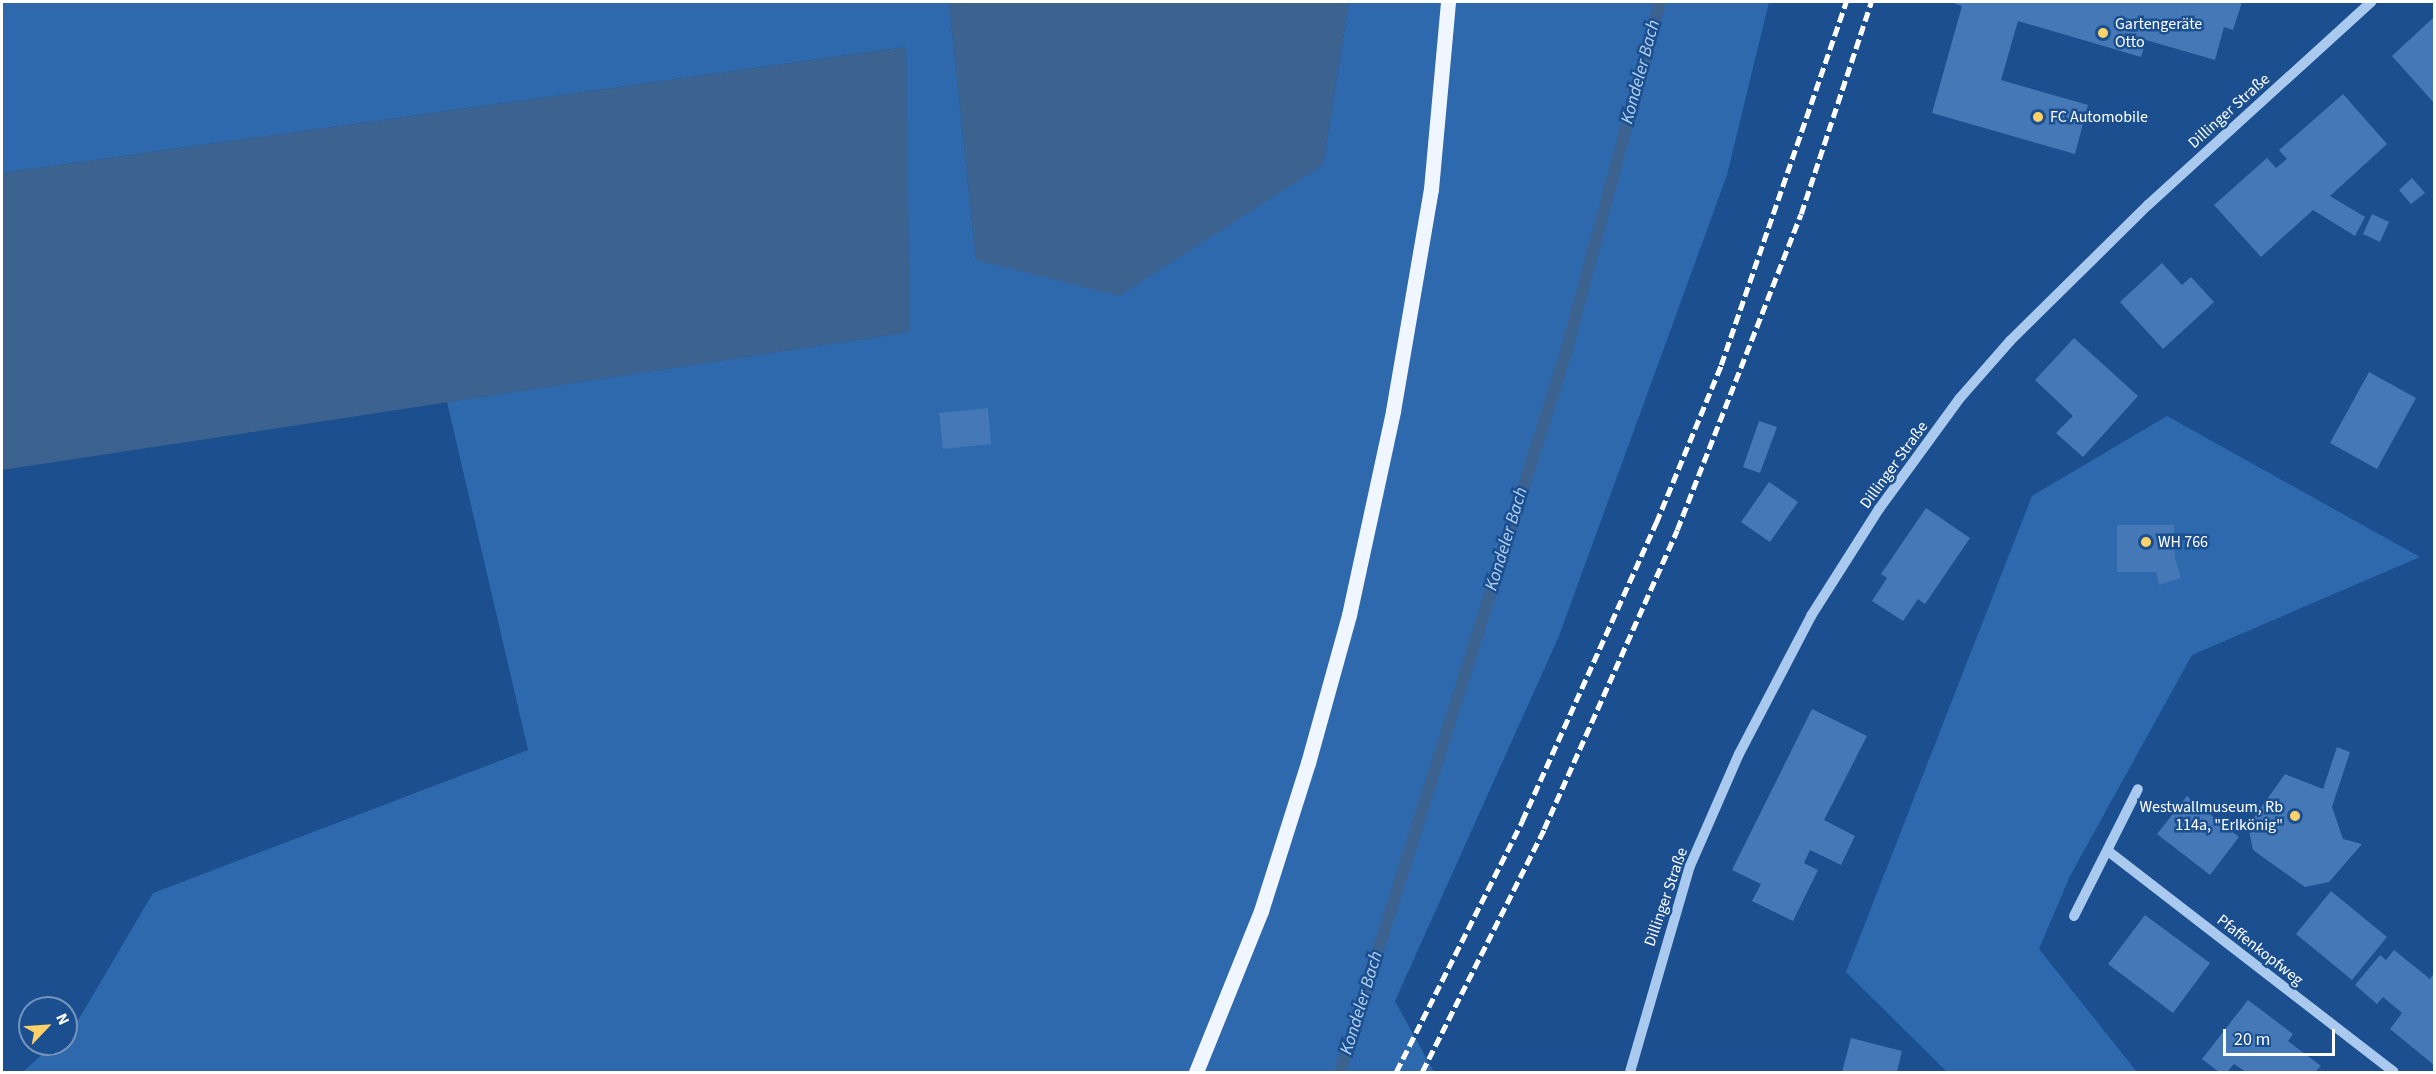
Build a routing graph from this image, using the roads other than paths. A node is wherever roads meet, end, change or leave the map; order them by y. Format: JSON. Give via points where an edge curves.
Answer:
{"nodes":[{"id":1,"x":1448,"y":2,"type":"edge"},
{"id":2,"x":2371,"y":2,"type":"edge"},
{"id":3,"x":2138,"y":789,"type":"dead end"},
{"id":4,"x":2108,"y":851,"type":"junction"},
{"id":5,"x":2074,"y":916,"type":"dead end"},
{"id":6,"x":1196,"y":1072,"type":"edge"},
{"id":7,"x":1630,"y":1072,"type":"edge"},
{"id":8,"x":2394,"y":1072,"type":"edge"}],
"edges":[{"from":1,"to":6,"type":"main road","via":[[1431,189],[1393,411],[1349,615],[1261,911]]},
{"from":2,"to":7,"type":"street","name":"Dillinger Straße","via":[[2148,205],[2025,325],[1960,398],[1879,510],[1811,616],[1739,754],[1690,866]]},
{"from":3,"to":4,"type":"street"},
{"from":4,"to":5,"type":"street"},
{"from":4,"to":8,"type":"street","name":"Pfaffenkopfweg"}]}
